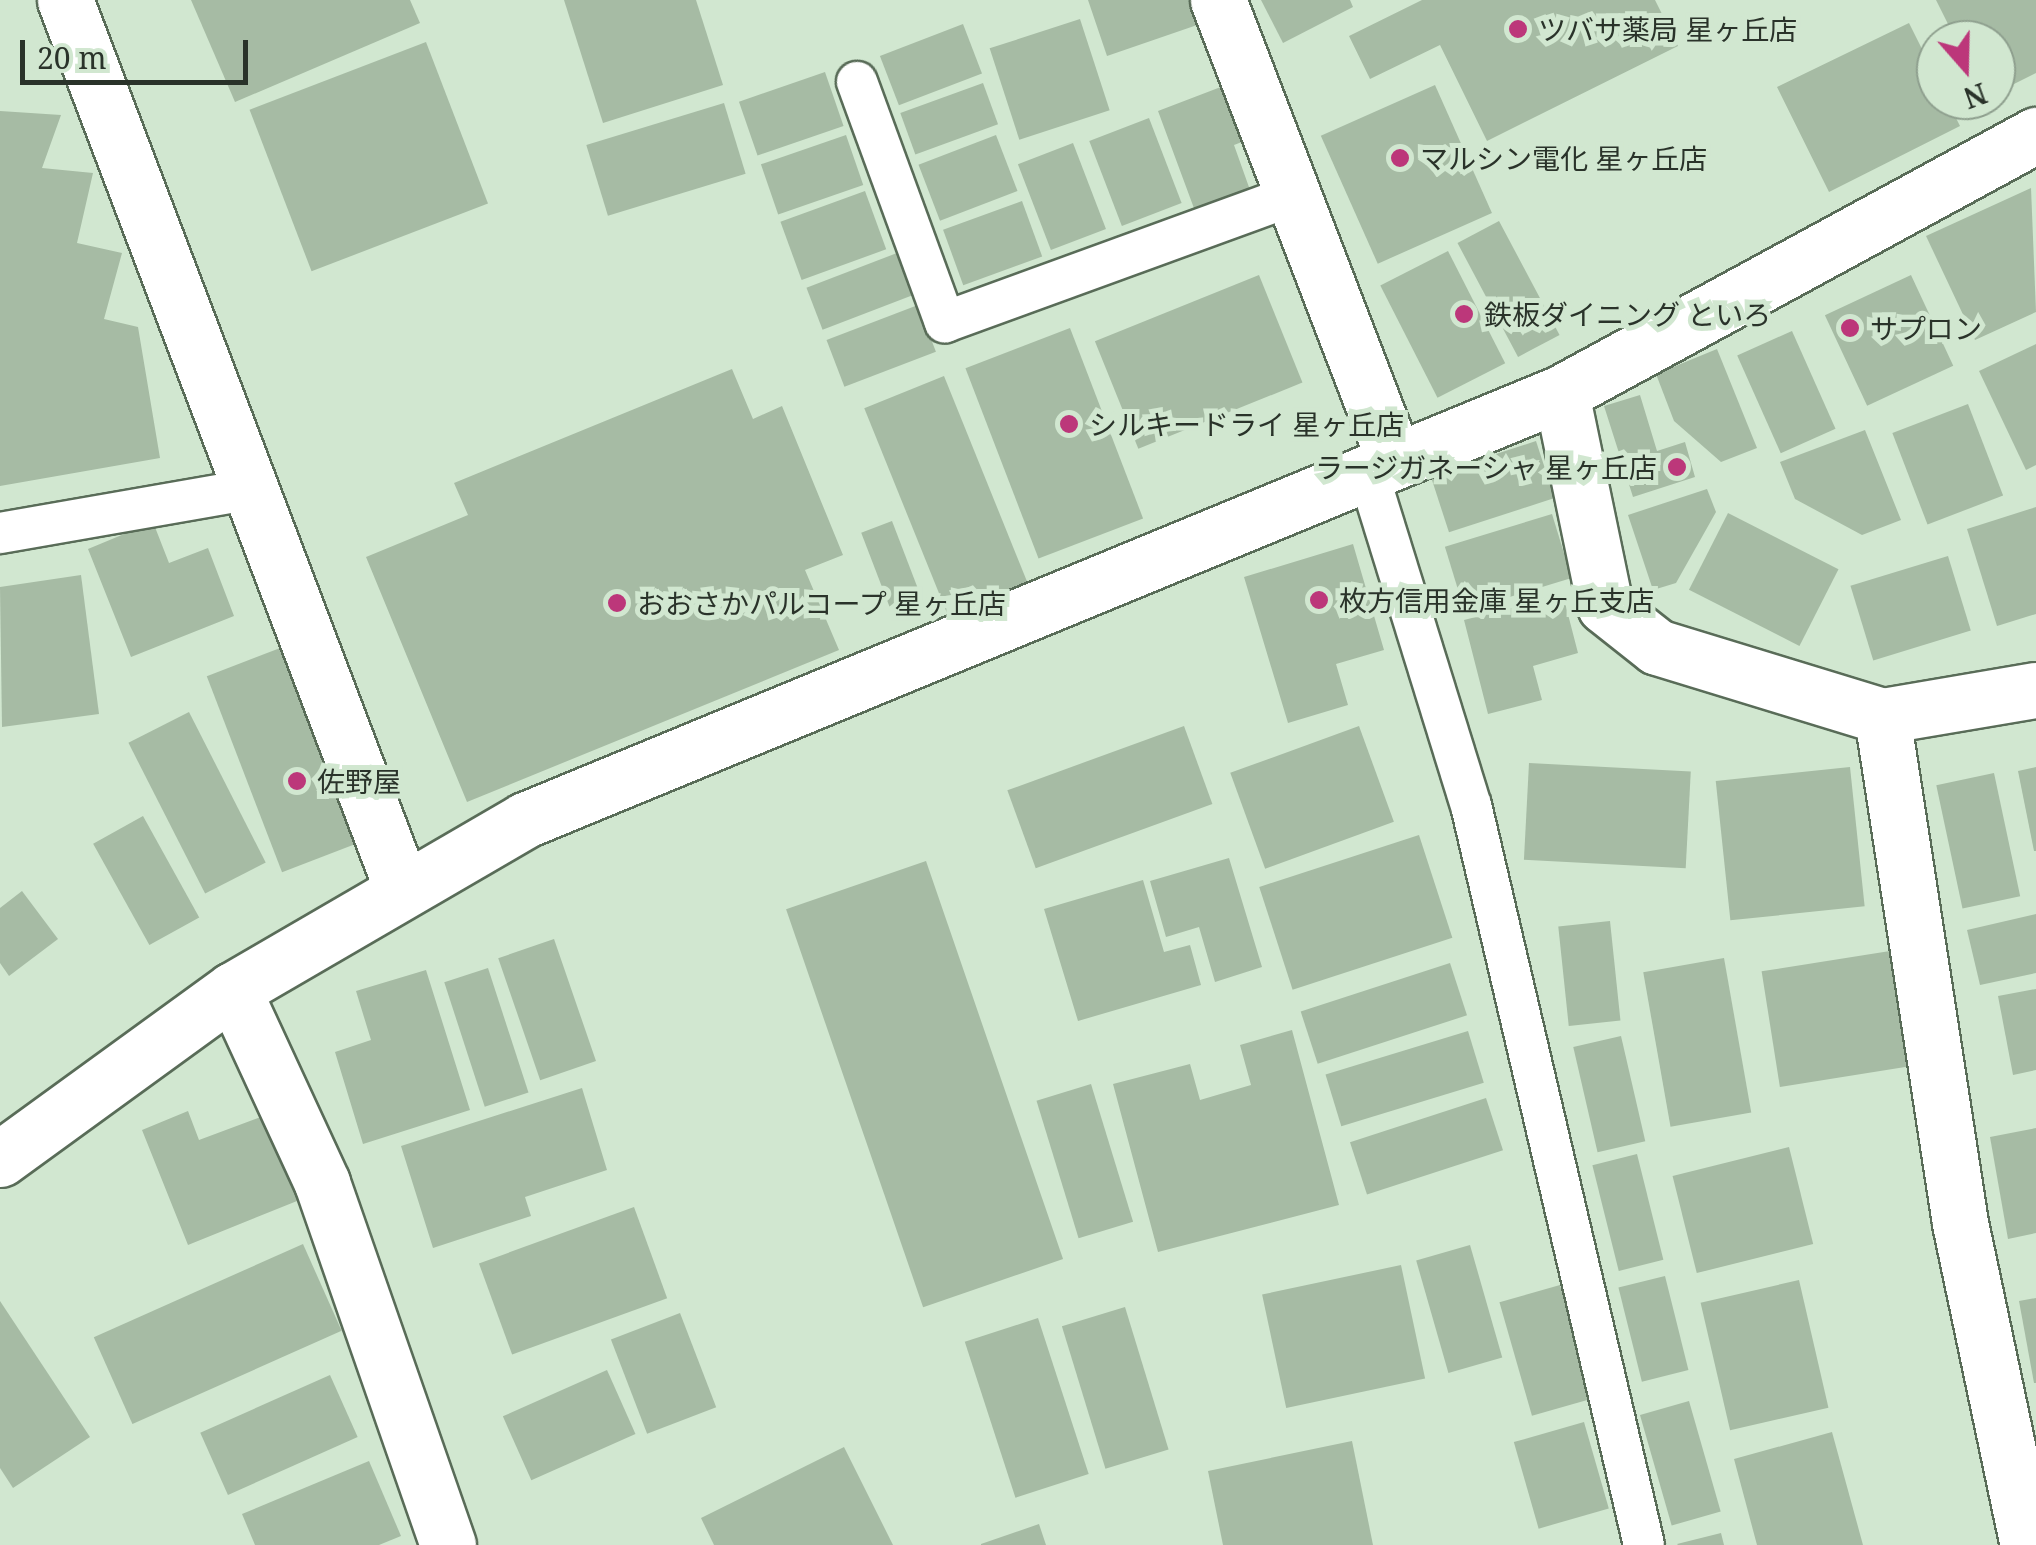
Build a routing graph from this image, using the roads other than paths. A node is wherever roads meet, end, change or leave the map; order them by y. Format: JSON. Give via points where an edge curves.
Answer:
{"nodes":[{"id":1,"x":65,"y":0,"type":"edge"},
{"id":2,"x":1218,"y":0,"type":"edge"},
{"id":3,"x":857,"y":82,"type":"dead end"},
{"id":4,"x":2036,"y":136,"type":"edge"},
{"id":5,"x":1297,"y":194,"type":"junction"},
{"id":6,"x":1561,"y":393,"type":"junction"},
{"id":7,"x":1381,"y":467,"type":"junction"},
{"id":8,"x":251,"y":489,"type":"junction"},
{"id":9,"x":0,"y":533,"type":"edge"},
{"id":10,"x":2036,"y":690,"type":"edge"},
{"id":11,"x":1882,"y":716,"type":"junction"},
{"id":12,"x":401,"y":886,"type":"junction"},
{"id":13,"x":233,"y":990,"type":"junction"},
{"id":14,"x":0,"y":1158,"type":"edge"},
{"id":15,"x":2024,"y":1465,"type":"edge"},
{"id":16,"x":448,"y":1545,"type":"edge"},
{"id":17,"x":1644,"y":1545,"type":"edge"},
{"id":18,"x":2028,"y":1545,"type":"edge"}],
"edges":[{"from":1,"to":8,"type":"street"},
{"from":2,"to":5,"type":"street"},
{"from":3,"to":5,"type":"lane","via":[[944,322]]},
{"from":4,"to":6,"type":"street"},
{"from":5,"to":7,"type":"street"},
{"from":6,"to":7,"type":"street"},
{"from":6,"to":11,"type":"street","via":[[1606,606],[1657,647]]},
{"from":7,"to":12,"type":"street","via":[[525,820]]},
{"from":7,"to":17,"type":"lane","via":[[1470,804]]},
{"from":8,"to":9,"type":"lane"},
{"from":8,"to":12,"type":"street"},
{"from":10,"to":11,"type":"street"},
{"from":11,"to":15,"type":"street","via":[[1960,1222]]},
{"from":12,"to":13,"type":"street"},
{"from":13,"to":14,"type":"street"},
{"from":13,"to":16,"type":"street","via":[[322,1182]]},
{"from":15,"to":18,"type":"street"}]}
